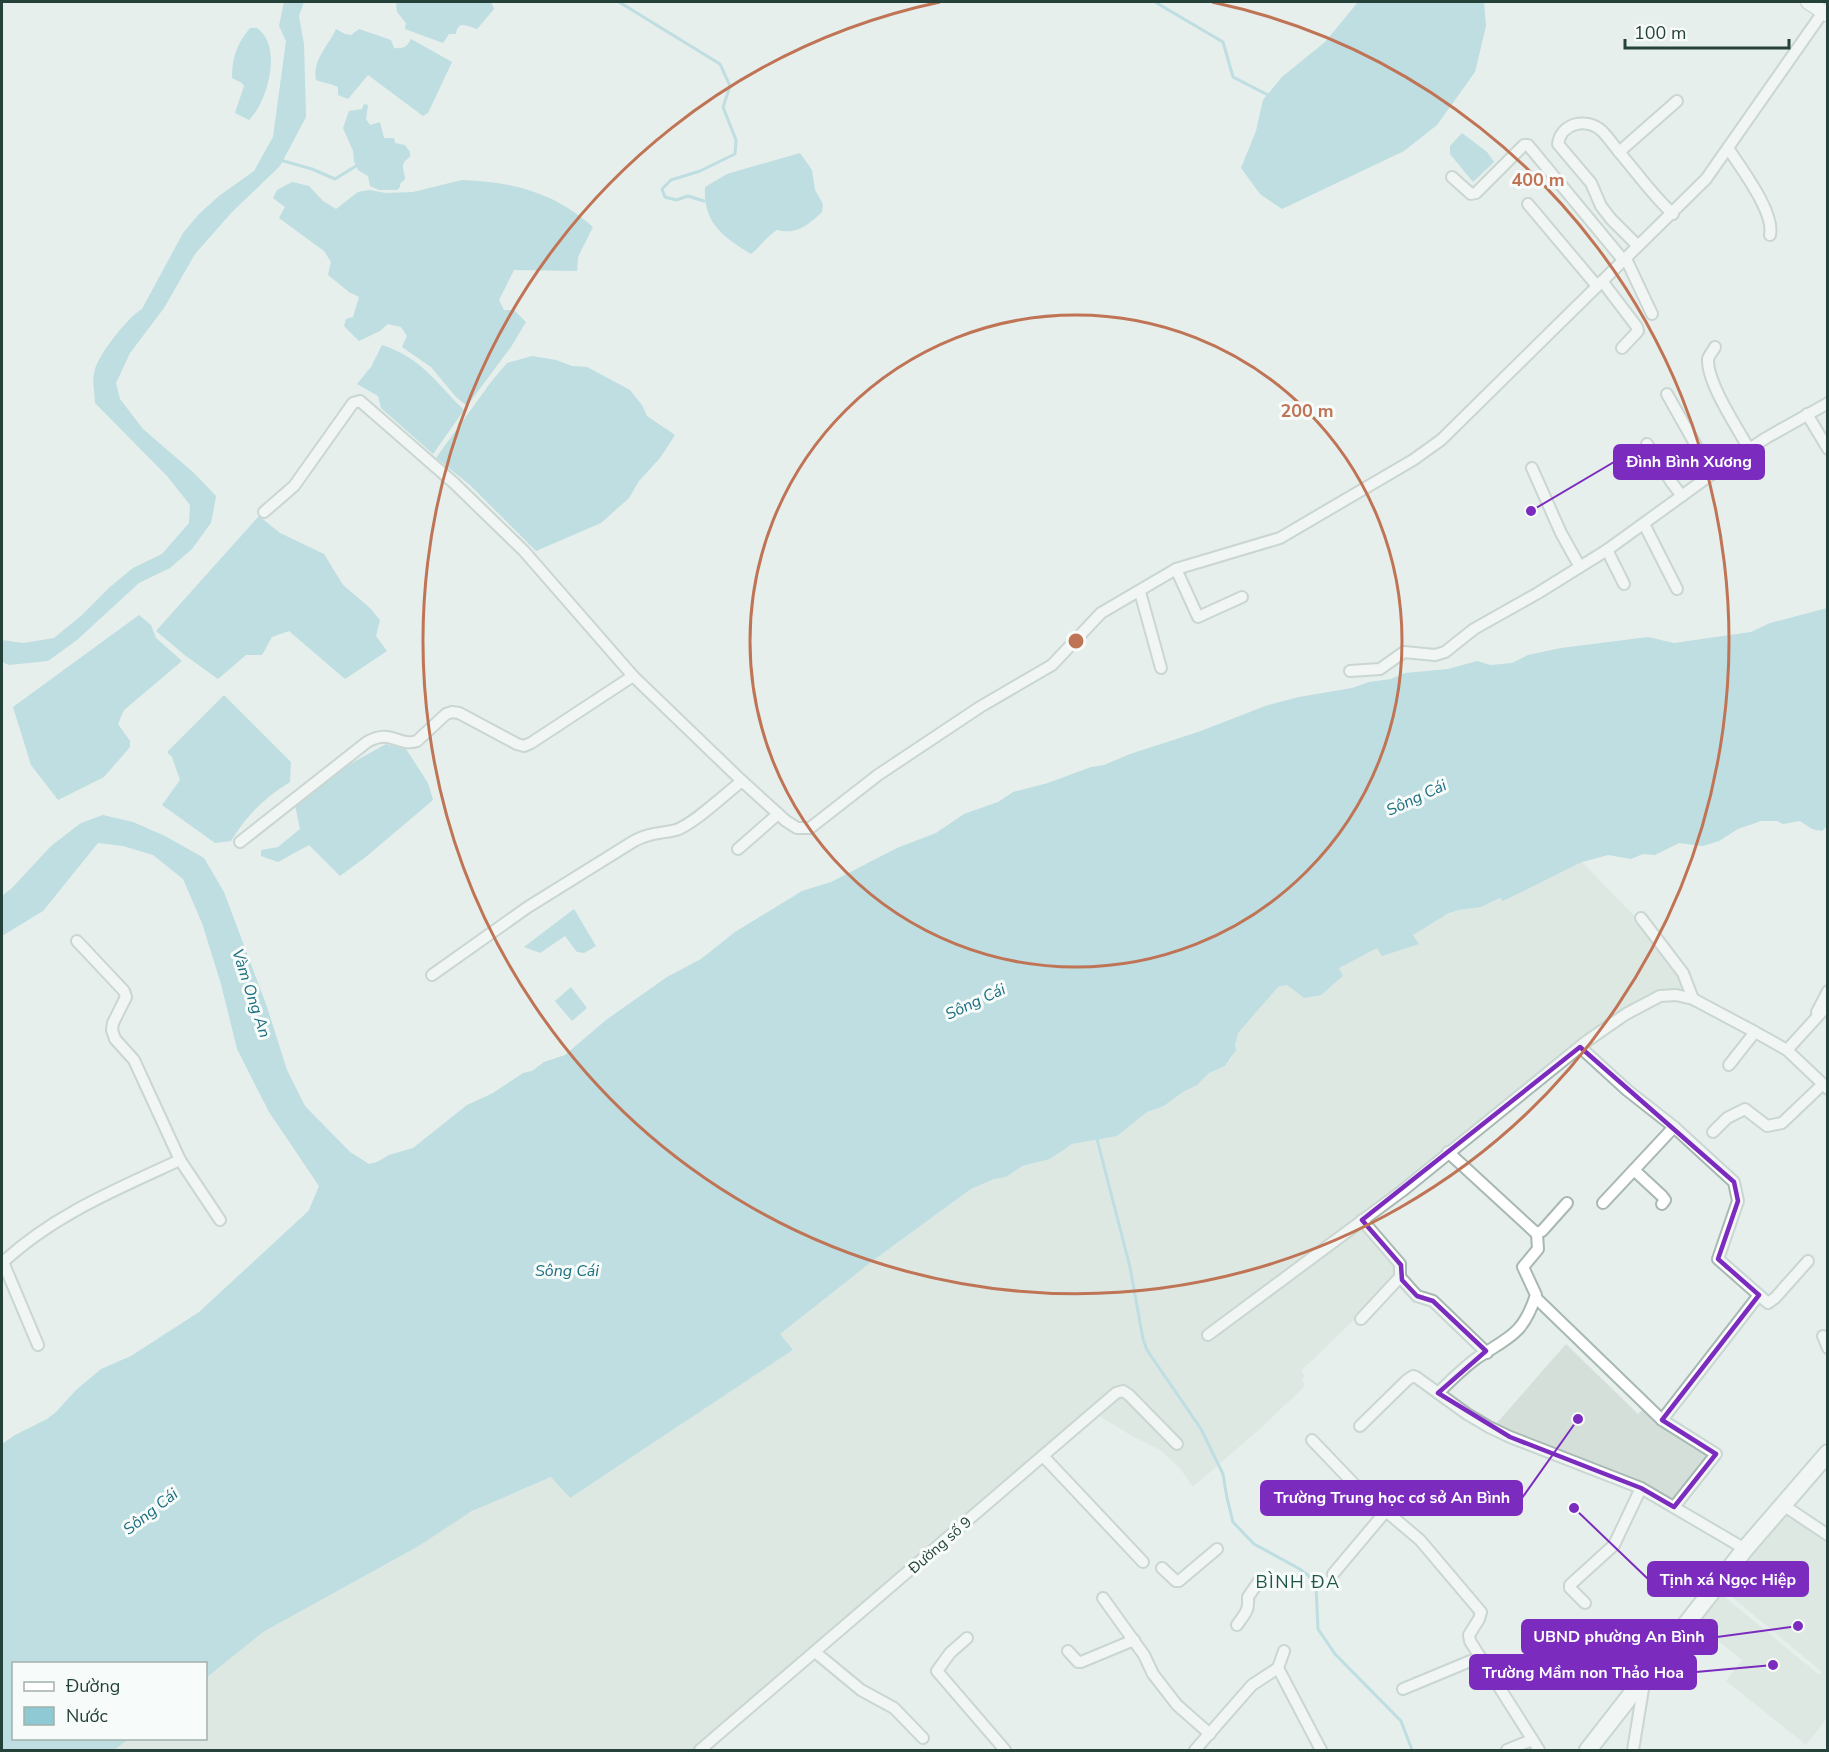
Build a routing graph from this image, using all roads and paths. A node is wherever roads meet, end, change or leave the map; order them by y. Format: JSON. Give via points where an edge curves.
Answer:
{"nodes":[{"id":1,"x":1808,"y":2,"type":"edge"},
{"id":2,"x":1825,"y":14,"type":"edge"},
{"id":3,"x":1677,"y":101,"type":"dead end"},
{"id":4,"x":1728,"y":148,"type":"junction"},
{"id":5,"x":1619,"y":152,"type":"junction"},
{"id":6,"x":1452,"y":177,"type":"dead end"},
{"id":7,"x":1528,"y":204,"type":"dead end"},
{"id":8,"x":1673,"y":214,"type":"junction"},
{"id":9,"x":1770,"y":235,"type":"dead end"},
{"id":10,"x":1638,"y":246,"type":"junction"},
{"id":11,"x":1625,"y":260,"type":"junction"},
{"id":12,"x":1599,"y":283,"type":"junction"},
{"id":13,"x":1652,"y":314,"type":"dead end"},
{"id":14,"x":1715,"y":347,"type":"dead end"},
{"id":15,"x":1622,"y":348,"type":"dead end"},
{"id":16,"x":1667,"y":394,"type":"dead end"},
{"id":17,"x":1827,"y":402,"type":"edge"},
{"id":18,"x":1807,"y":414,"type":"junction"},
{"id":19,"x":1647,"y":444,"type":"dead end"},
{"id":20,"x":1749,"y":449,"type":"junction"},
{"id":21,"x":1827,"y":449,"type":"edge"},
{"id":22,"x":1532,"y":468,"type":"dead end"},
{"id":23,"x":1712,"y":474,"type":"junction"},
{"id":24,"x":1682,"y":496,"type":"junction"},
{"id":25,"x":264,"y":512,"type":"dead end"},
{"id":26,"x":1644,"y":524,"type":"junction"},
{"id":27,"x":1607,"y":550,"type":"junction"},
{"id":28,"x":1580,"y":567,"type":"junction"},
{"id":29,"x":1176,"y":569,"type":"junction"},
{"id":30,"x":1624,"y":584,"type":"dead end"},
{"id":31,"x":1677,"y":589,"type":"dead end"},
{"id":32,"x":1140,"y":592,"type":"junction"},
{"id":33,"x":1242,"y":597,"type":"dead end"},
{"id":34,"x":1161,"y":668,"type":"dead end"},
{"id":35,"x":1350,"y":671,"type":"dead end"},
{"id":36,"x":633,"y":676,"type":"junction"},
{"id":37,"x":742,"y":781,"type":"junction"},
{"id":38,"x":778,"y":814,"type":"junction"},
{"id":39,"x":240,"y":842,"type":"dead end"},
{"id":40,"x":738,"y":849,"type":"dead end"},
{"id":41,"x":1641,"y":918,"type":"dead end"},
{"id":42,"x":77,"y":941,"type":"dead end"},
{"id":43,"x":432,"y":975,"type":"dead end"},
{"id":44,"x":1827,"y":991,"type":"edge"},
{"id":45,"x":1693,"y":999,"type":"junction"},
{"id":46,"x":1827,"y":1005,"type":"edge"},
{"id":47,"x":1813,"y":1020,"type":"junction"},
{"id":48,"x":1755,"y":1032,"type":"junction"},
{"id":49,"x":1580,"y":1047,"type":"junction"},
{"id":50,"x":1787,"y":1050,"type":"junction"},
{"id":51,"x":1728,"y":1065,"type":"dead end"},
{"id":52,"x":1825,"y":1086,"type":"edge"},
{"id":53,"x":1674,"y":1127,"type":"junction"},
{"id":54,"x":1713,"y":1132,"type":"dead end"},
{"id":55,"x":1448,"y":1152,"type":"junction"},
{"id":56,"x":180,"y":1160,"type":"junction"},
{"id":57,"x":1634,"y":1170,"type":"junction"},
{"id":58,"x":1567,"y":1203,"type":"dead end"},
{"id":59,"x":1603,"y":1203,"type":"dead end"},
{"id":60,"x":1662,"y":1204,"type":"dead end"},
{"id":61,"x":220,"y":1220,"type":"dead end"},
{"id":62,"x":1362,"y":1220,"type":"junction"},
{"id":63,"x":1537,"y":1234,"type":"junction"},
{"id":64,"x":1808,"y":1261,"type":"dead end"},
{"id":65,"x":2,"y":1263,"type":"edge"},
{"id":66,"x":1400,"y":1277,"type":"junction"},
{"id":67,"x":1760,"y":1295,"type":"junction"},
{"id":68,"x":1536,"y":1298,"type":"junction"},
{"id":69,"x":1361,"y":1319,"type":"dead end"},
{"id":70,"x":1208,"y":1335,"type":"dead end"},
{"id":71,"x":1823,"y":1336,"type":"dead end"},
{"id":72,"x":38,"y":1345,"type":"dead end"},
{"id":73,"x":1827,"y":1348,"type":"edge"},
{"id":74,"x":1487,"y":1353,"type":"junction"},
{"id":75,"x":1438,"y":1393,"type":"junction"},
{"id":76,"x":1662,"y":1420,"type":"junction"},
{"id":77,"x":1360,"y":1426,"type":"dead end"},
{"id":78,"x":1312,"y":1440,"type":"dead end"},
{"id":79,"x":1177,"y":1444,"type":"dead end"},
{"id":80,"x":1827,"y":1453,"type":"edge"},
{"id":81,"x":1043,"y":1456,"type":"junction"},
{"id":82,"x":1641,"y":1488,"type":"junction"},
{"id":83,"x":1783,"y":1505,"type":"junction"},
{"id":84,"x":1674,"y":1507,"type":"junction"},
{"id":85,"x":1386,"y":1511,"type":"junction"},
{"id":86,"x":1827,"y":1535,"type":"edge"},
{"id":87,"x":1217,"y":1549,"type":"dead end"},
{"id":88,"x":1745,"y":1549,"type":"junction"},
{"id":89,"x":1143,"y":1562,"type":"dead end"},
{"id":90,"x":1161,"y":1568,"type":"dead end"},
{"id":91,"x":1333,"y":1574,"type":"dead end"},
{"id":92,"x":1259,"y":1581,"type":"dead end"},
{"id":93,"x":1103,"y":1598,"type":"dead end"},
{"id":94,"x":1585,"y":1603,"type":"dead end"},
{"id":95,"x":1237,"y":1625,"type":"dead end"},
{"id":96,"x":967,"y":1638,"type":"dead end"},
{"id":97,"x":1134,"y":1640,"type":"junction"},
{"id":98,"x":1068,"y":1651,"type":"dead end"},
{"id":99,"x":1284,"y":1651,"type":"dead end"},
{"id":100,"x":815,"y":1652,"type":"junction"},
{"id":101,"x":1480,"y":1657,"type":"junction"},
{"id":102,"x":1278,"y":1668,"type":"junction"},
{"id":103,"x":1644,"y":1679,"type":"junction"},
{"id":104,"x":1403,"y":1689,"type":"dead end"},
{"id":105,"x":1210,"y":1734,"type":"junction"},
{"id":106,"x":923,"y":1738,"type":"dead end"},
{"id":107,"x":1532,"y":1740,"type":"junction"},
{"id":108,"x":700,"y":1750,"type":"edge"},
{"id":109,"x":1005,"y":1750,"type":"edge"},
{"id":110,"x":1195,"y":1750,"type":"edge"},
{"id":111,"x":1321,"y":1750,"type":"edge"},
{"id":112,"x":1507,"y":1750,"type":"edge"},
{"id":113,"x":1539,"y":1750,"type":"edge"},
{"id":114,"x":1588,"y":1750,"type":"edge"},
{"id":115,"x":1633,"y":1750,"type":"edge"}],
"edges":[{"from":1,"to":2,"type":"street"},
{"from":2,"to":4,"type":"street"},
{"from":3,"to":5,"type":"street"},
{"from":4,"to":8,"type":"street"},
{"from":4,"to":9,"type":"street","via":[[1756,192],[1770,221]]},
{"from":5,"to":8,"type":"street"},
{"from":5,"to":10,"type":"street","via":[[1601,131],[1580,123],[1567,127],[1559,137],[1558,144],[1592,183],[1601,206]]},
{"from":6,"to":11,"type":"street","via":[[1471,194],[1476,193],[1528,145]]},
{"from":7,"to":12,"type":"street"},
{"from":8,"to":10,"type":"street"},
{"from":10,"to":11,"type":"street"},
{"from":11,"to":12,"type":"street"},
{"from":11,"to":13,"type":"street"},
{"from":12,"to":15,"type":"street","via":[[1637,327],[1638,331]]},
{"from":12,"to":29,"type":"street","via":[[1441,440],[1413,460],[1280,538]]},
{"from":14,"to":20,"type":"street","via":[[1708,361],[1714,385]]},
{"from":16,"to":23,"type":"street"},
{"from":17,"to":18,"type":"street"},
{"from":18,"to":20,"type":"street"},
{"from":18,"to":21,"type":"street"},
{"from":19,"to":24,"type":"street"},
{"from":20,"to":23,"type":"street"},
{"from":22,"to":28,"type":"street"},
{"from":23,"to":24,"type":"street"},
{"from":24,"to":26,"type":"street"},
{"from":25,"to":36,"type":"street","via":[[294,486],[353,403],[360,401],[524,551]]},
{"from":26,"to":27,"type":"street"},
{"from":26,"to":31,"type":"street"},
{"from":27,"to":28,"type":"street"},
{"from":27,"to":30,"type":"street"},
{"from":28,"to":35,"type":"street","via":[[1474,629],[1440,654],[1404,652],[1380,669]]},
{"from":29,"to":32,"type":"street"},
{"from":29,"to":33,"type":"street","via":[[1198,617]]},
{"from":32,"to":34,"type":"street"},
{"from":32,"to":38,"type":"street","via":[[1101,613],[1052,665],[878,775],[810,828],[797,828]]},
{"from":36,"to":37,"type":"street"},
{"from":36,"to":39,"type":"street","via":[[524,746],[452,712],[411,743],[378,736]]},
{"from":37,"to":38,"type":"street"},
{"from":37,"to":43,"type":"street","via":[[686,825],[646,834],[634,841],[528,907]]},
{"from":38,"to":40,"type":"street"},
{"from":41,"to":45,"type":"street","via":[[1683,974]]},
{"from":42,"to":56,"type":"street","via":[[126,996],[112,1030],[139,1069]]},
{"from":44,"to":47,"type":"street"},
{"from":45,"to":48,"type":"street"},
{"from":45,"to":49,"type":"street","via":[[1660,996],[1626,1014]]},
{"from":46,"to":47,"type":"street"},
{"from":47,"to":50,"type":"street"},
{"from":48,"to":50,"type":"street"},
{"from":48,"to":51,"type":"street"},
{"from":49,"to":53,"type":"street"},
{"from":49,"to":55,"type":"street"},
{"from":50,"to":52,"type":"street"},
{"from":52,"to":54,"type":"street","via":[[1782,1123],[1767,1126],[1745,1109],[1727,1118]]},
{"from":53,"to":57,"type":"street"},
{"from":53,"to":67,"type":"street","via":[[1734,1182],[1738,1201],[1718,1259]]},
{"from":55,"to":62,"type":"street"},
{"from":55,"to":63,"type":"street"},
{"from":56,"to":61,"type":"street"},
{"from":56,"to":65,"type":"street","via":[[57,1219]]},
{"from":57,"to":59,"type":"street"},
{"from":57,"to":60,"type":"street","via":[[1662,1196]]},
{"from":58,"to":63,"type":"street"},
{"from":62,"to":66,"type":"street","via":[[1400,1264]]},
{"from":62,"to":70,"type":"street"},
{"from":63,"to":68,"type":"street","via":[[1538,1249],[1523,1267]]},
{"from":64,"to":67,"type":"street","via":[[1772,1301],[1768,1303]]},
{"from":65,"to":72,"type":"street"},
{"from":66,"to":69,"type":"street"},
{"from":66,"to":74,"type":"street","via":[[1417,1296],[1433,1301]]},
{"from":67,"to":76,"type":"street"},
{"from":68,"to":74,"type":"street","via":[[1517,1332]]},
{"from":68,"to":76,"type":"street"},
{"from":71,"to":73,"type":"street"},
{"from":74,"to":75,"type":"street"},
{"from":75,"to":77,"type":"street","via":[[1413,1376]]},
{"from":75,"to":82,"type":"street","via":[[1510,1437]]},
{"from":76,"to":84,"type":"street","via":[[1716,1454]]},
{"from":78,"to":85,"type":"street"},
{"from":79,"to":81,"type":"street","name":"Đường số 9","via":[[1123,1391]]},
{"from":80,"to":83,"type":"main road"},
{"from":81,"to":89,"type":"street"},
{"from":81,"to":100,"type":"street","name":"Đường số 9"},
{"from":82,"to":84,"type":"street"},
{"from":82,"to":94,"type":"street","via":[[1614,1545],[1570,1585]]},
{"from":83,"to":86,"type":"street"},
{"from":83,"to":88,"type":"main road"},
{"from":84,"to":88,"type":"street"},
{"from":85,"to":91,"type":"street"},
{"from":85,"to":101,"type":"street","via":[[1420,1540],[1481,1612],[1469,1635]]},
{"from":87,"to":90,"type":"street","via":[[1179,1581]]},
{"from":88,"to":103,"type":"main road"},
{"from":92,"to":95,"type":"street","via":[[1248,1597],[1250,1607]]},
{"from":93,"to":97,"type":"street"},
{"from":96,"to":109,"type":"street","via":[[937,1671]]},
{"from":97,"to":98,"type":"street","via":[[1081,1662]]},
{"from":97,"to":105,"type":"street","via":[[1177,1705]]},
{"from":99,"to":102,"type":"street"},
{"from":100,"to":106,"type":"street","via":[[861,1690],[894,1708]]},
{"from":100,"to":108,"type":"street","name":"Đường số 9"},
{"from":101,"to":104,"type":"street"},
{"from":101,"to":107,"type":"street"},
{"from":102,"to":105,"type":"street","via":[[1252,1685]]},
{"from":102,"to":111,"type":"street"},
{"from":103,"to":114,"type":"main road"},
{"from":103,"to":115,"type":"street"},
{"from":105,"to":110,"type":"street"},
{"from":107,"to":112,"type":"street"},
{"from":107,"to":113,"type":"street"}]}
